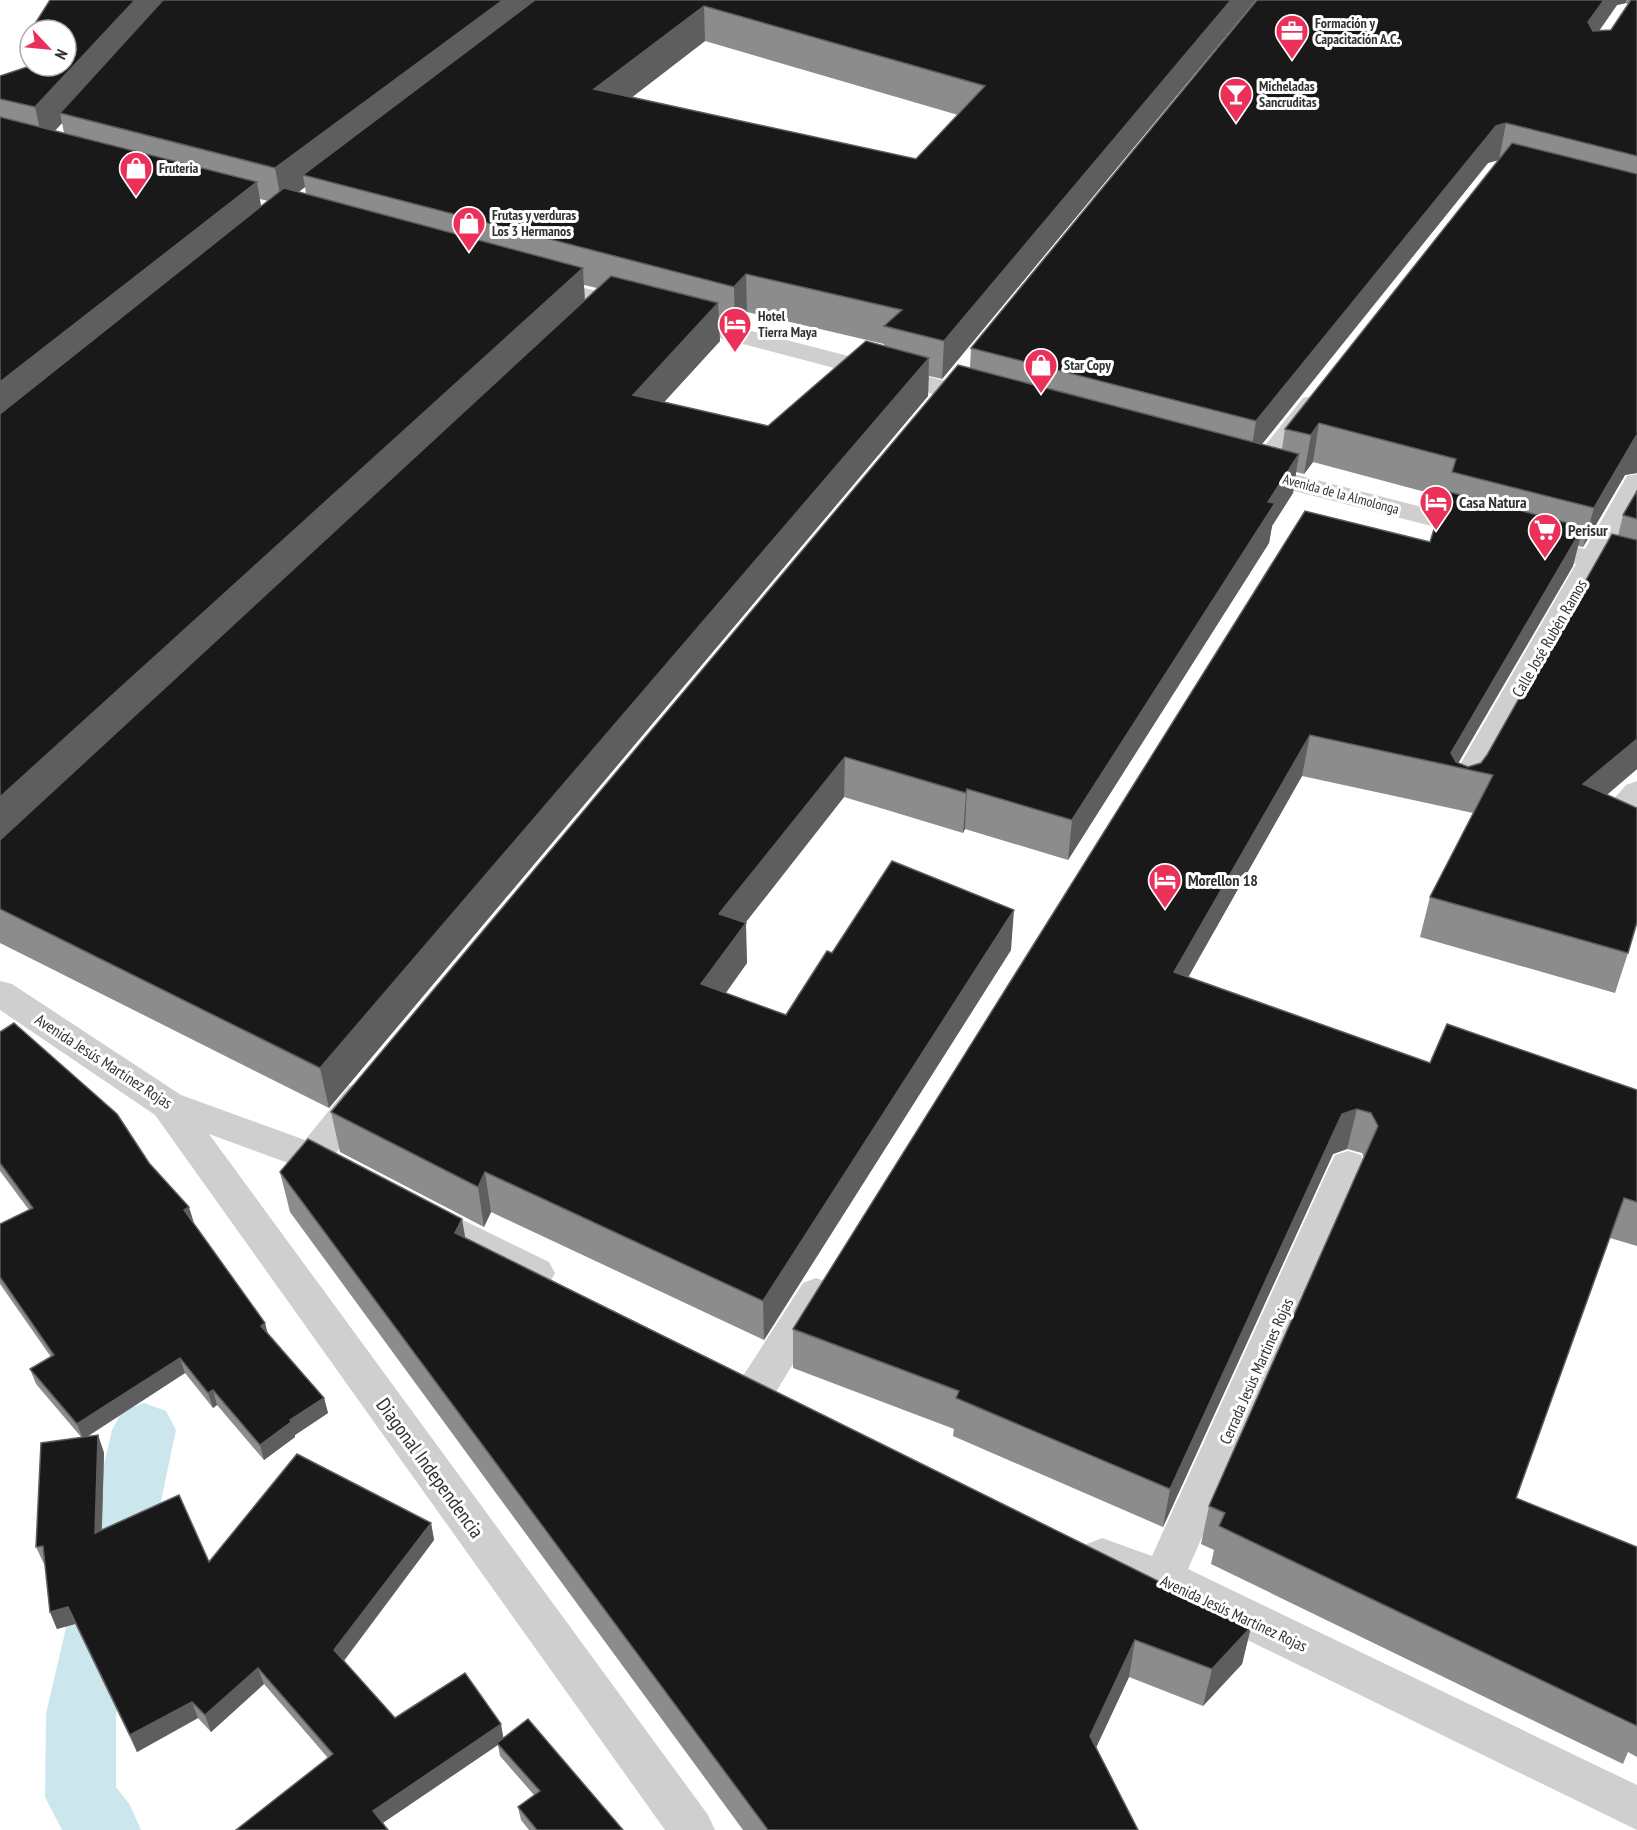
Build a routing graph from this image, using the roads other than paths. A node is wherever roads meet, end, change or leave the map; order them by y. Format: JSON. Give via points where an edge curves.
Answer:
{"nodes":[{"id":1,"x":516,"y":277,"type":"edge"},
{"id":2,"x":608,"y":302,"type":"junction"},
{"id":3,"x":583,"y":324,"type":"edge"},
{"id":4,"x":1330,"y":381,"type":"edge"},
{"id":5,"x":1007,"y":406,"type":"edge"},
{"id":6,"x":1223,"y":463,"type":"edge"},
{"id":7,"x":1257,"y":472,"type":"junction"},
{"id":8,"x":1637,"y":482,"type":"edge"},
{"id":9,"x":1319,"y":489,"type":"junction"},
{"id":10,"x":1300,"y":519,"type":"edge"},
{"id":11,"x":1594,"y":560,"type":"junction"},
{"id":12,"x":1637,"y":572,"type":"edge"},
{"id":13,"x":1637,"y":792,"type":"edge"},
{"id":14,"x":1459,"y":794,"type":"dead end"},
{"id":15,"x":1637,"y":835,"type":"edge"},
{"id":16,"x":0,"y":993,"type":"edge"},
{"id":17,"x":380,"y":1075,"type":"edge"},
{"id":18,"x":168,"y":1105,"type":"junction"},
{"id":19,"x":312,"y":1157,"type":"junction"},
{"id":20,"x":1348,"y":1165,"type":"dead end"},
{"id":21,"x":833,"y":1267,"type":"edge"},
{"id":22,"x":566,"y":1289,"type":"edge"},
{"id":23,"x":757,"y":1388,"type":"edge"},
{"id":24,"x":1071,"y":1542,"type":"edge"},
{"id":25,"x":1163,"y":1578,"type":"junction"},
{"id":26,"x":1637,"y":1808,"type":"edge"},
{"id":27,"x":692,"y":1830,"type":"edge"}],
"edges":[{"from":1,"to":2,"type":"street"},
{"from":2,"to":3,"type":"street"},
{"from":2,"to":5,"type":"street"},
{"from":4,"to":7,"type":"street"},
{"from":6,"to":7,"type":"street","name":"Avenida de la Almolonga"},
{"from":7,"to":9,"type":"street","name":"Avenida de la Almolonga"},
{"from":8,"to":11,"type":"street","name":"Calle José Rubén Ramos"},
{"from":9,"to":10,"type":"street"},
{"from":9,"to":11,"type":"street","name":"Avenida de la Almolonga"},
{"from":11,"to":12,"type":"street","name":"Avenida de la Almolonga"},
{"from":11,"to":14,"type":"street","name":"Calle José Rubén Ramos"},
{"from":13,"to":15,"type":"street","via":[[1620,810],[1625,828]]},
{"from":16,"to":18,"type":"street","name":"Avenida Jesús Martínez Rojas"},
{"from":17,"to":19,"type":"street"},
{"from":18,"to":19,"type":"street","name":"Avenida Jesús Martínez Rojas"},
{"from":18,"to":27,"type":"street","name":"Diagonal Independencia"},
{"from":19,"to":22,"type":"street","name":"Avenida Jesús Martínez Rojas"},
{"from":20,"to":25,"type":"street","name":"Cerrada Jesús Martines Rojas"},
{"from":21,"to":23,"type":"street"},
{"from":24,"to":25,"type":"street","name":"Avenida Jesús Martínez Rojas","via":[[1124,1568]]},
{"from":25,"to":26,"type":"street","name":"Avenida Jesús Martínez Rojas"}]}
